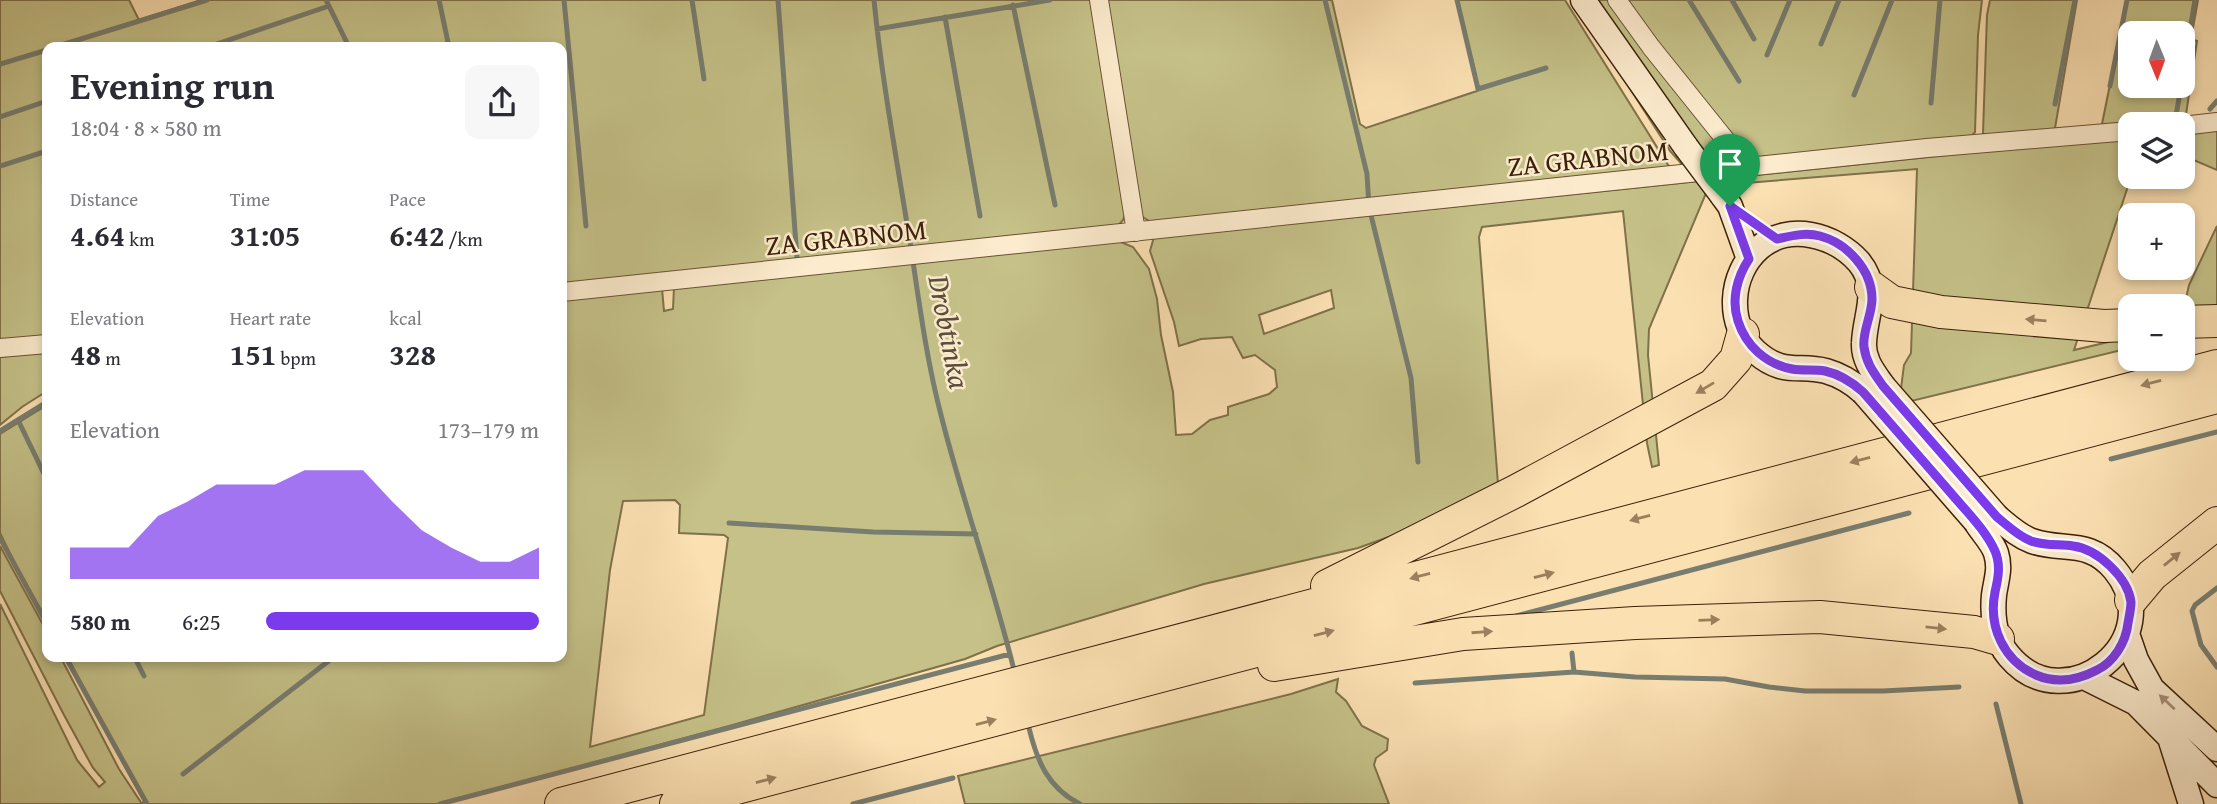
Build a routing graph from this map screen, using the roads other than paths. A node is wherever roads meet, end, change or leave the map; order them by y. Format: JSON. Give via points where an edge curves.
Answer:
{"nodes":[{"id":1,"x":1099,"y":0,"type":"edge"},
{"id":2,"x":1583,"y":0,"type":"edge"},
{"id":3,"x":1617,"y":0,"type":"edge"},
{"id":4,"x":2217,"y":122,"type":"edge"},
{"id":5,"x":2195,"y":125,"type":"edge"},
{"id":6,"x":2118,"y":132,"type":"edge"},
{"id":7,"x":1748,"y":168,"type":"junction"},
{"id":8,"x":1726,"y":201,"type":"junction"},
{"id":9,"x":1136,"y":232,"type":"junction"},
{"id":10,"x":1777,"y":239,"type":"junction"},
{"id":11,"x":1749,"y":259,"type":"junction"},
{"id":12,"x":1867,"y":278,"type":"junction"},
{"id":13,"x":567,"y":292,"type":"edge"},
{"id":14,"x":2217,"y":321,"type":"edge"},
{"id":15,"x":2195,"y":322,"type":"edge"},
{"id":16,"x":2118,"y":325,"type":"edge"},
{"id":17,"x":1742,"y":334,"type":"junction"},
{"id":18,"x":42,"y":344,"type":"edge"},
{"id":19,"x":0,"y":348,"type":"edge"},
{"id":20,"x":2217,"y":366,"type":"edge"},
{"id":21,"x":1873,"y":389,"type":"junction"},
{"id":22,"x":2217,"y":397,"type":"edge"},
{"id":23,"x":1986,"y":519,"type":"junction"},
{"id":24,"x":2217,"y":523,"type":"edge"},
{"id":25,"x":2131,"y":600,"type":"junction"},
{"id":26,"x":1245,"y":622,"type":"junction"},
{"id":27,"x":2127,"y":634,"type":"junction"},
{"id":28,"x":1998,"y":639,"type":"junction"},
{"id":29,"x":2084,"y":677,"type":"junction"},
{"id":30,"x":1076,"y":698,"type":"junction"},
{"id":31,"x":2170,"y":737,"type":"junction"},
{"id":32,"x":2217,"y":749,"type":"edge"},
{"id":33,"x":2217,"y":785,"type":"edge"},
{"id":34,"x":561,"y":804,"type":"edge"},
{"id":35,"x":676,"y":804,"type":"edge"},
{"id":36,"x":2190,"y":804,"type":"edge"}],
"edges":[{"from":1,"to":9,"type":"street"},
{"from":2,"to":8,"type":"main road","bridge":true},
{"from":3,"to":7,"type":"street"},
{"from":4,"to":5,"type":"street"},
{"from":6,"to":7,"type":"street","name":"ZA GRABNOM"},
{"from":7,"to":9,"type":"street","name":"ZA GRABNOM"},
{"from":8,"to":10,"type":"main road"},
{"from":8,"to":11,"type":"main road"},
{"from":9,"to":13,"type":"street","name":"ZA GRABNOM"},
{"from":10,"to":11,"type":"main road"},
{"from":10,"to":12,"type":"main road","via":[[1798,234],[1820,236],[1841,245]]},
{"from":11,"to":17,"type":"main road","via":[[1735,289],[1735,313]]},
{"from":16,"to":12,"type":"highway","one_way":true,"via":[[1941,313],[1892,302]]},
{"from":12,"to":21,"type":"main road","via":[[1872,300],[1863,344]]},
{"from":14,"to":15,"type":"highway"},
{"from":17,"to":21,"type":"main road","via":[[1755,351],[1773,363],[1825,371]]},
{"from":17,"to":26,"type":"highway","one_way":true,"via":[[1736,359],[1713,385],[1372,565]]},
{"from":18,"to":19,"type":"street"},
{"from":20,"to":26,"type":"highway","one_way":true},
{"from":21,"to":23,"type":"main road","bridge":true},
{"from":30,"to":22,"type":"highway","one_way":true},
{"from":23,"to":25,"type":"main road","via":[[2033,542],[2076,546],[2098,555],[2115,570]]},
{"from":23,"to":28,"type":"main road","via":[[1999,575],[1994,595]]},
{"from":25,"to":24,"type":"highway","one_way":true,"via":[[2152,575]]},
{"from":25,"to":27,"type":"main road"},
{"from":26,"to":34,"type":"highway"},
{"from":27,"to":29,"type":"main road","via":[[2102,668]]},
{"from":32,"to":27,"type":"main road","one_way":true,"via":[[2152,689]]},
{"from":28,"to":29,"type":"main road","via":[[2024,670],[2063,681]]},
{"from":30,"to":28,"type":"highway","one_way":true,"via":[[1476,633],[1820,617],[1974,632]]},
{"from":29,"to":31,"type":"main road","via":[[2136,703]]},
{"from":35,"to":30,"type":"highway","one_way":true},
{"from":31,"to":33,"type":"main road"},
{"from":31,"to":36,"type":"main road"}]}
